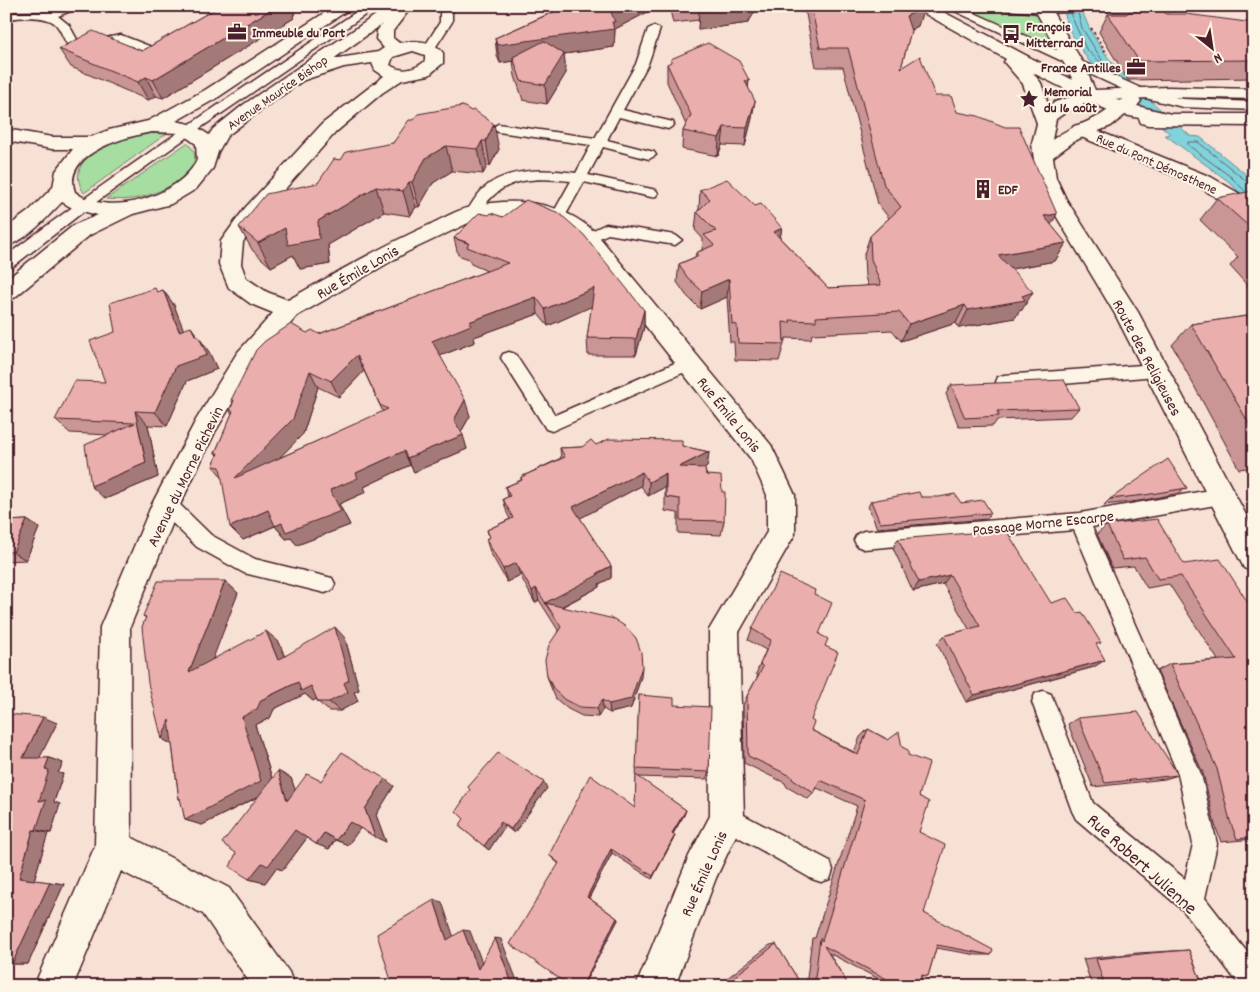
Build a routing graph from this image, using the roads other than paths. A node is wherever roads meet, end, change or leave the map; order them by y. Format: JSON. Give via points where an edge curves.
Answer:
{"nodes":[{"id":1,"x":78,"y":6,"type":"edge"},
{"id":2,"x":346,"y":6,"type":"edge"},
{"id":3,"x":374,"y":6,"type":"edge"},
{"id":4,"x":400,"y":6,"type":"edge"},
{"id":5,"x":404,"y":6,"type":"edge"},
{"id":6,"x":450,"y":6,"type":"edge"},
{"id":7,"x":919,"y":6,"type":"edge"},
{"id":8,"x":949,"y":6,"type":"edge"},
{"id":9,"x":996,"y":6,"type":"edge"},
{"id":10,"x":1144,"y":6,"type":"edge"},
{"id":11,"x":1250,"y":6,"type":"edge"},
{"id":12,"x":1042,"y":8,"type":"edge"},
{"id":13,"x":1254,"y":8,"type":"edge"},
{"id":14,"x":50,"y":15,"type":"junction"},
{"id":15,"x":6,"y":16,"type":"edge"},
{"id":16,"x":654,"y":29,"type":"dead end"},
{"id":17,"x":429,"y":49,"type":"junction"},
{"id":18,"x":998,"y":50,"type":"junction"},
{"id":19,"x":389,"y":53,"type":"junction"},
{"id":20,"x":163,"y":54,"type":"edge"},
{"id":21,"x":1074,"y":63,"type":"junction"},
{"id":22,"x":398,"y":75,"type":"junction"},
{"id":23,"x":296,"y":78,"type":"junction"},
{"id":24,"x":1141,"y":93,"type":"junction"},
{"id":25,"x":1254,"y":94,"type":"edge"},
{"id":26,"x":1089,"y":96,"type":"junction"},
{"id":27,"x":1254,"y":106,"type":"edge"},
{"id":28,"x":1123,"y":109,"type":"junction"},
{"id":29,"x":616,"y":112,"type":"junction"},
{"id":30,"x":1166,"y":118,"type":"junction"},
{"id":31,"x":1254,"y":120,"type":"edge"},
{"id":32,"x":1045,"y":122,"type":"junction"},
{"id":33,"x":1104,"y":122,"type":"junction"},
{"id":34,"x":153,"y":126,"type":"junction"},
{"id":35,"x":668,"y":126,"type":"dead end"},
{"id":36,"x":498,"y":128,"type":"dead end"},
{"id":37,"x":188,"y":130,"type":"junction"},
{"id":38,"x":1081,"y":130,"type":"junction"},
{"id":39,"x":6,"y":135,"type":"edge"},
{"id":40,"x":95,"y":142,"type":"junction"},
{"id":41,"x":599,"y":142,"type":"junction"},
{"id":42,"x":6,"y":149,"type":"edge"},
{"id":43,"x":209,"y":151,"type":"junction"},
{"id":44,"x":649,"y":155,"type":"dead end"},
{"id":45,"x":1043,"y":156,"type":"junction"},
{"id":46,"x":69,"y":165,"type":"junction"},
{"id":47,"x":579,"y":177,"type":"junction"},
{"id":48,"x":64,"y":188,"type":"junction"},
{"id":49,"x":650,"y":193,"type":"dead end"},
{"id":50,"x":83,"y":205,"type":"junction"},
{"id":51,"x":134,"y":208,"type":"junction"},
{"id":52,"x":472,"y":213,"type":"junction"},
{"id":53,"x":558,"y":217,"type":"junction"},
{"id":54,"x":1254,"y":220,"type":"edge"},
{"id":55,"x":588,"y":238,"type":"junction"},
{"id":56,"x":6,"y":239,"type":"edge"},
{"id":57,"x":674,"y":240,"type":"dead end"},
{"id":58,"x":6,"y":264,"type":"edge"},
{"id":59,"x":6,"y":292,"type":"edge"},
{"id":60,"x":289,"y":310,"type":"junction"},
{"id":61,"x":509,"y":358,"type":"dead end"},
{"id":62,"x":690,"y":363,"type":"junction"},
{"id":63,"x":1156,"y":370,"type":"junction"},
{"id":64,"x":1004,"y":382,"type":"edge"},
{"id":65,"x":1221,"y":496,"type":"junction"},
{"id":66,"x":166,"y":504,"type":"junction"},
{"id":67,"x":1080,"y":521,"type":"junction"},
{"id":68,"x":864,"y":540,"type":"dead end"},
{"id":69,"x":1254,"y":559,"type":"edge"},
{"id":70,"x":326,"y":584,"type":"dead end"},
{"id":71,"x":1043,"y":702,"type":"dead end"},
{"id":72,"x":728,"y":818,"type":"junction"},
{"id":73,"x":113,"y":847,"type":"junction"},
{"id":74,"x":821,"y":870,"type":"dead end"},
{"id":75,"x":1192,"y":901,"type":"junction"},
{"id":76,"x":1254,"y":983,"type":"edge"},
{"id":77,"x":53,"y":986,"type":"edge"},
{"id":78,"x":275,"y":986,"type":"edge"},
{"id":79,"x":654,"y":986,"type":"edge"}],
"edges":[{"from":1,"to":14,"type":"lane"},
{"from":2,"to":34,"type":"main road","name":"Avenue Maurice Bishop","via":[[211,94]]},
{"from":3,"to":37,"type":"lane"},
{"from":4,"to":23,"type":"main road","name":"Avenue Maurice Bishop"},
{"from":5,"to":19,"type":"main road","via":[[385,30],[384,39]]},
{"from":6,"to":17,"type":"lane","via":[[446,22]]},
{"from":7,"to":18,"type":"main road"},
{"from":8,"to":21,"type":"lane"},
{"from":9,"to":12,"type":"lane"},
{"from":10,"to":12,"type":"lane"},
{"from":11,"to":13,"type":"main road"},
{"from":12,"to":21,"type":"main road"},
{"from":14,"to":15,"type":"lane"},
{"from":14,"to":20,"type":"lane","via":[[64,27],[68,40],[76,47],[121,38]]},
{"from":16,"to":29,"type":"lane","via":[[642,64]]},
{"from":17,"to":19,"type":"main road","via":[[413,46]]},
{"from":17,"to":22,"type":"main road","via":[[436,58],[430,68],[416,74]]},
{"from":18,"to":26,"type":"main road"},
{"from":18,"to":32,"type":"main road","via":[[1032,83]]},
{"from":19,"to":22,"type":"main road","via":[[382,66]]},
{"from":19,"to":23,"type":"main road","via":[[337,61]]},
{"from":21,"to":24,"type":"lane"},
{"from":21,"to":26,"type":"main road"},
{"from":22,"to":60,"type":"main road","via":[[329,128],[252,213],[232,241],[230,264],[237,282],[260,298]]},
{"from":23,"to":43,"type":"main road","name":"Avenue Maurice Bishop","via":[[220,133]]},
{"from":24,"to":25,"type":"main road"},
{"from":24,"to":26,"type":"main road"},
{"from":24,"to":27,"type":"lane","via":[[1183,105]]},
{"from":24,"to":28,"type":"main road"},
{"from":26,"to":28,"type":"main road"},
{"from":26,"to":32,"type":"main road","via":[[1062,106]]},
{"from":28,"to":30,"type":"main road"},
{"from":28,"to":33,"type":"main road"},
{"from":29,"to":35,"type":"lane"},
{"from":29,"to":41,"type":"lane"},
{"from":30,"to":31,"type":"main road"},
{"from":30,"to":33,"type":"main road"},
{"from":32,"to":45,"type":"main road","name":"Route des Religieuses"},
{"from":33,"to":38,"type":"main road"},
{"from":34,"to":37,"type":"main road"},
{"from":34,"to":40,"type":"main road","via":[[127,130]]},
{"from":36,"to":41,"type":"lane"},
{"from":37,"to":43,"type":"main road","via":[[206,142]]},
{"from":37,"to":50,"type":"lane"},
{"from":38,"to":45,"type":"main road"},
{"from":38,"to":54,"type":"main road","name":"Rue du Pont Démosthene","via":[[1204,181],[1233,199]]},
{"from":39,"to":40,"type":"main road","via":[[52,143]]},
{"from":40,"to":46,"type":"main road"},
{"from":41,"to":44,"type":"lane"},
{"from":41,"to":47,"type":"lane"},
{"from":42,"to":46,"type":"main road"},
{"from":43,"to":51,"type":"main road","name":"Avenue Maurice Bishop","via":[[207,164],[197,178],[181,191]]},
{"from":45,"to":63,"type":"main road","name":"Route des Religieuses","via":[[1050,188],[1126,312]]},
{"from":46,"to":48,"type":"main road","via":[[63,177]]},
{"from":47,"to":49,"type":"lane"},
{"from":47,"to":52,"type":"lane","via":[[520,176],[508,179],[479,198]]},
{"from":47,"to":53,"type":"lane"},
{"from":48,"to":50,"type":"main road","via":[[68,196]]},
{"from":48,"to":56,"type":"main road","via":[[36,216]]},
{"from":50,"to":51,"type":"main road","via":[[100,209]]},
{"from":50,"to":58,"type":"lane"},
{"from":51,"to":59,"type":"main road","via":[[82,230]]},
{"from":52,"to":53,"type":"main road","name":"Rue Émile Lonis","via":[[522,208]]},
{"from":52,"to":60,"type":"main road","name":"Rue Émile Lonis","via":[[399,247]]},
{"from":53,"to":55,"type":"main road","name":"Rue Émile Lonis"},
{"from":55,"to":57,"type":"lane","via":[[606,229]]},
{"from":55,"to":62,"type":"main road","name":"Rue Émile Lonis"},
{"from":60,"to":66,"type":"main road","name":"Avenue du Morne Pichevin","via":[[246,359],[205,427]]},
{"from":61,"to":62,"type":"lane","via":[[552,424]]},
{"from":62,"to":72,"type":"main road","name":"Rue Émile Lonis","via":[[762,453],[781,495],[781,534],[724,630]]},
{"from":63,"to":64,"type":"lane"},
{"from":63,"to":65,"type":"main road","name":"Route des Religieuses"},
{"from":65,"to":67,"type":"lane","name":"Passage Morne Escarpe"},
{"from":65,"to":69,"type":"main road","name":"Route des Religieuses"},
{"from":66,"to":70,"type":"lane","via":[[204,541],[251,567]]},
{"from":66,"to":73,"type":"main road","name":"Avenue du Morne Pichevin","via":[[115,627]]},
{"from":67,"to":68,"type":"lane","name":"Passage Morne Escarpe"},
{"from":67,"to":75,"type":"lane","via":[[1189,774],[1205,844]]},
{"from":71,"to":75,"type":"lane","name":"Rue Robert Julienne","via":[[1084,811]]},
{"from":72,"to":74,"type":"lane"},
{"from":72,"to":79,"type":"main road","name":"Rue Émile Lonis","via":[[702,869]]},
{"from":73,"to":77,"type":"main road","name":"Avenue du Morne Pichevin"},
{"from":73,"to":78,"type":"main road","via":[[216,901]]},
{"from":75,"to":76,"type":"lane","name":"Rue Robert Julienne"}]}
